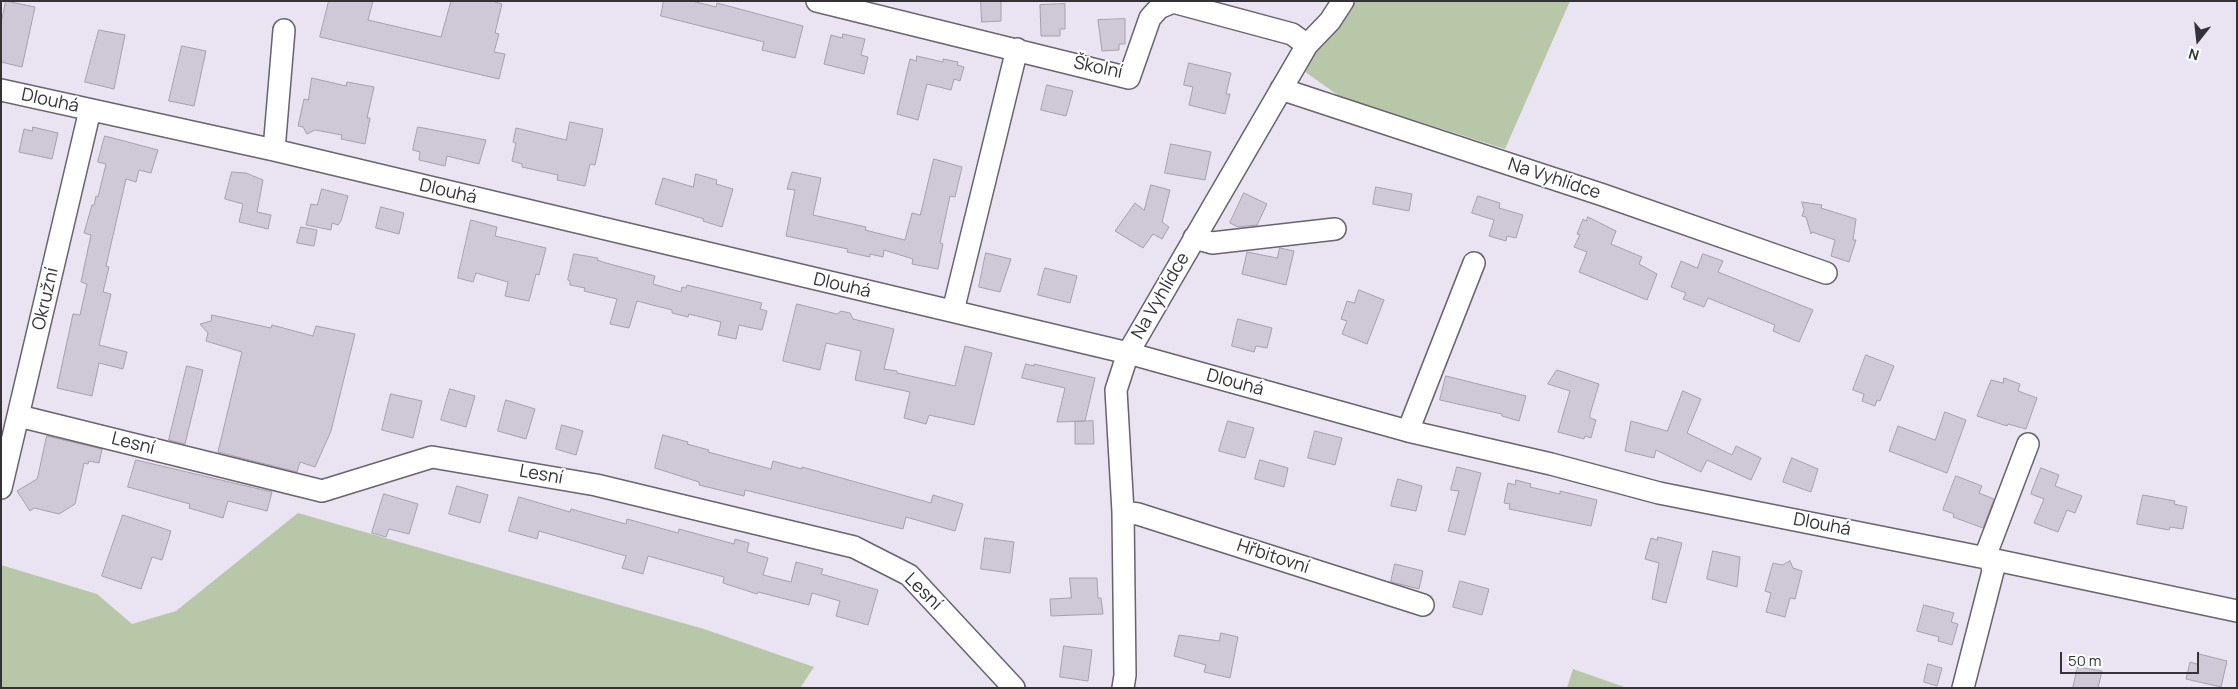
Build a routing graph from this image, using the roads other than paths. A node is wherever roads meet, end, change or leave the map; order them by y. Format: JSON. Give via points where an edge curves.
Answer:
{"nodes":[{"id":1,"x":817,"y":1,"type":"edge"},
{"id":2,"x":1343,"y":1,"type":"edge"},
{"id":3,"x":284,"y":30,"type":"dead end"},
{"id":4,"x":1307,"y":44,"type":"junction"},
{"id":5,"x":1017,"y":49,"type":"junction"},
{"id":6,"x":1281,"y":89,"type":"junction"},
{"id":7,"x":1,"y":90,"type":"edge"},
{"id":8,"x":90,"y":110,"type":"junction"},
{"id":9,"x":274,"y":150,"type":"junction"},
{"id":10,"x":1335,"y":229,"type":"dead end"},
{"id":11,"x":1194,"y":238,"type":"junction"},
{"id":12,"x":1474,"y":263,"type":"dead end"},
{"id":13,"x":1826,"y":273,"type":"dead end"},
{"id":14,"x":953,"y":312,"type":"junction"},
{"id":15,"x":1128,"y":353,"type":"junction"},
{"id":16,"x":20,"y":416,"type":"junction"},
{"id":17,"x":1408,"y":431,"type":"junction"},
{"id":18,"x":2028,"y":444,"type":"dead end"},
{"id":19,"x":1,"y":488,"type":"edge"},
{"id":20,"x":1123,"y":512,"type":"junction"},
{"id":21,"x":1991,"y":559,"type":"junction"},
{"id":22,"x":1423,"y":605,"type":"dead end"},
{"id":23,"x":2237,"y":611,"type":"edge"},
{"id":24,"x":1014,"y":688,"type":"edge"},
{"id":25,"x":1123,"y":688,"type":"edge"},
{"id":26,"x":1963,"y":688,"type":"edge"}],
"edges":[{"from":1,"to":5,"type":"street","name":"Školní"},
{"from":2,"to":4,"type":"street","name":"Na Vyhlídce","via":[[1330,21]]},
{"from":3,"to":9,"type":"street"},
{"from":4,"to":5,"type":"street","name":"Školní","via":[[1292,34],[1173,2],[1159,8],[1150,18],[1129,78]]},
{"from":4,"to":6,"type":"street","name":"Na Vyhlídce"},
{"from":5,"to":14,"type":"street"},
{"from":6,"to":11,"type":"street","name":"Na Vyhlídce"},
{"from":6,"to":13,"type":"street","name":"Na Vyhlídce","via":[[1603,195]]},
{"from":7,"to":8,"type":"street","name":"Dlouhá"},
{"from":8,"to":9,"type":"street","name":"Dlouhá"},
{"from":8,"to":16,"type":"street","name":"Okružní"},
{"from":9,"to":14,"type":"street","name":"Dlouhá"},
{"from":10,"to":11,"type":"street","name":"Na Vyhlídce","via":[[1212,243]]},
{"from":11,"to":15,"type":"street","name":"Na Vyhlídce"},
{"from":12,"to":17,"type":"street"},
{"from":14,"to":15,"type":"street","name":"Dlouhá"},
{"from":15,"to":17,"type":"street","name":"Dlouhá"},
{"from":15,"to":20,"type":"street","via":[[1116,390]]},
{"from":16,"to":19,"type":"street","name":"Okružní"},
{"from":16,"to":24,"type":"street","name":"Lesní","via":[[322,491],[432,457],[596,485],[854,547],[909,575]]},
{"from":17,"to":21,"type":"street","name":"Dlouhá","via":[[1659,493]]},
{"from":18,"to":21,"type":"street","via":[[1988,549]]},
{"from":20,"to":22,"type":"street","name":"Hřbitovní","via":[[1138,514]]},
{"from":20,"to":25,"type":"street"},
{"from":21,"to":23,"type":"street","name":"Dlouhá"},
{"from":21,"to":26,"type":"street","via":[[1993,570]]}]}
